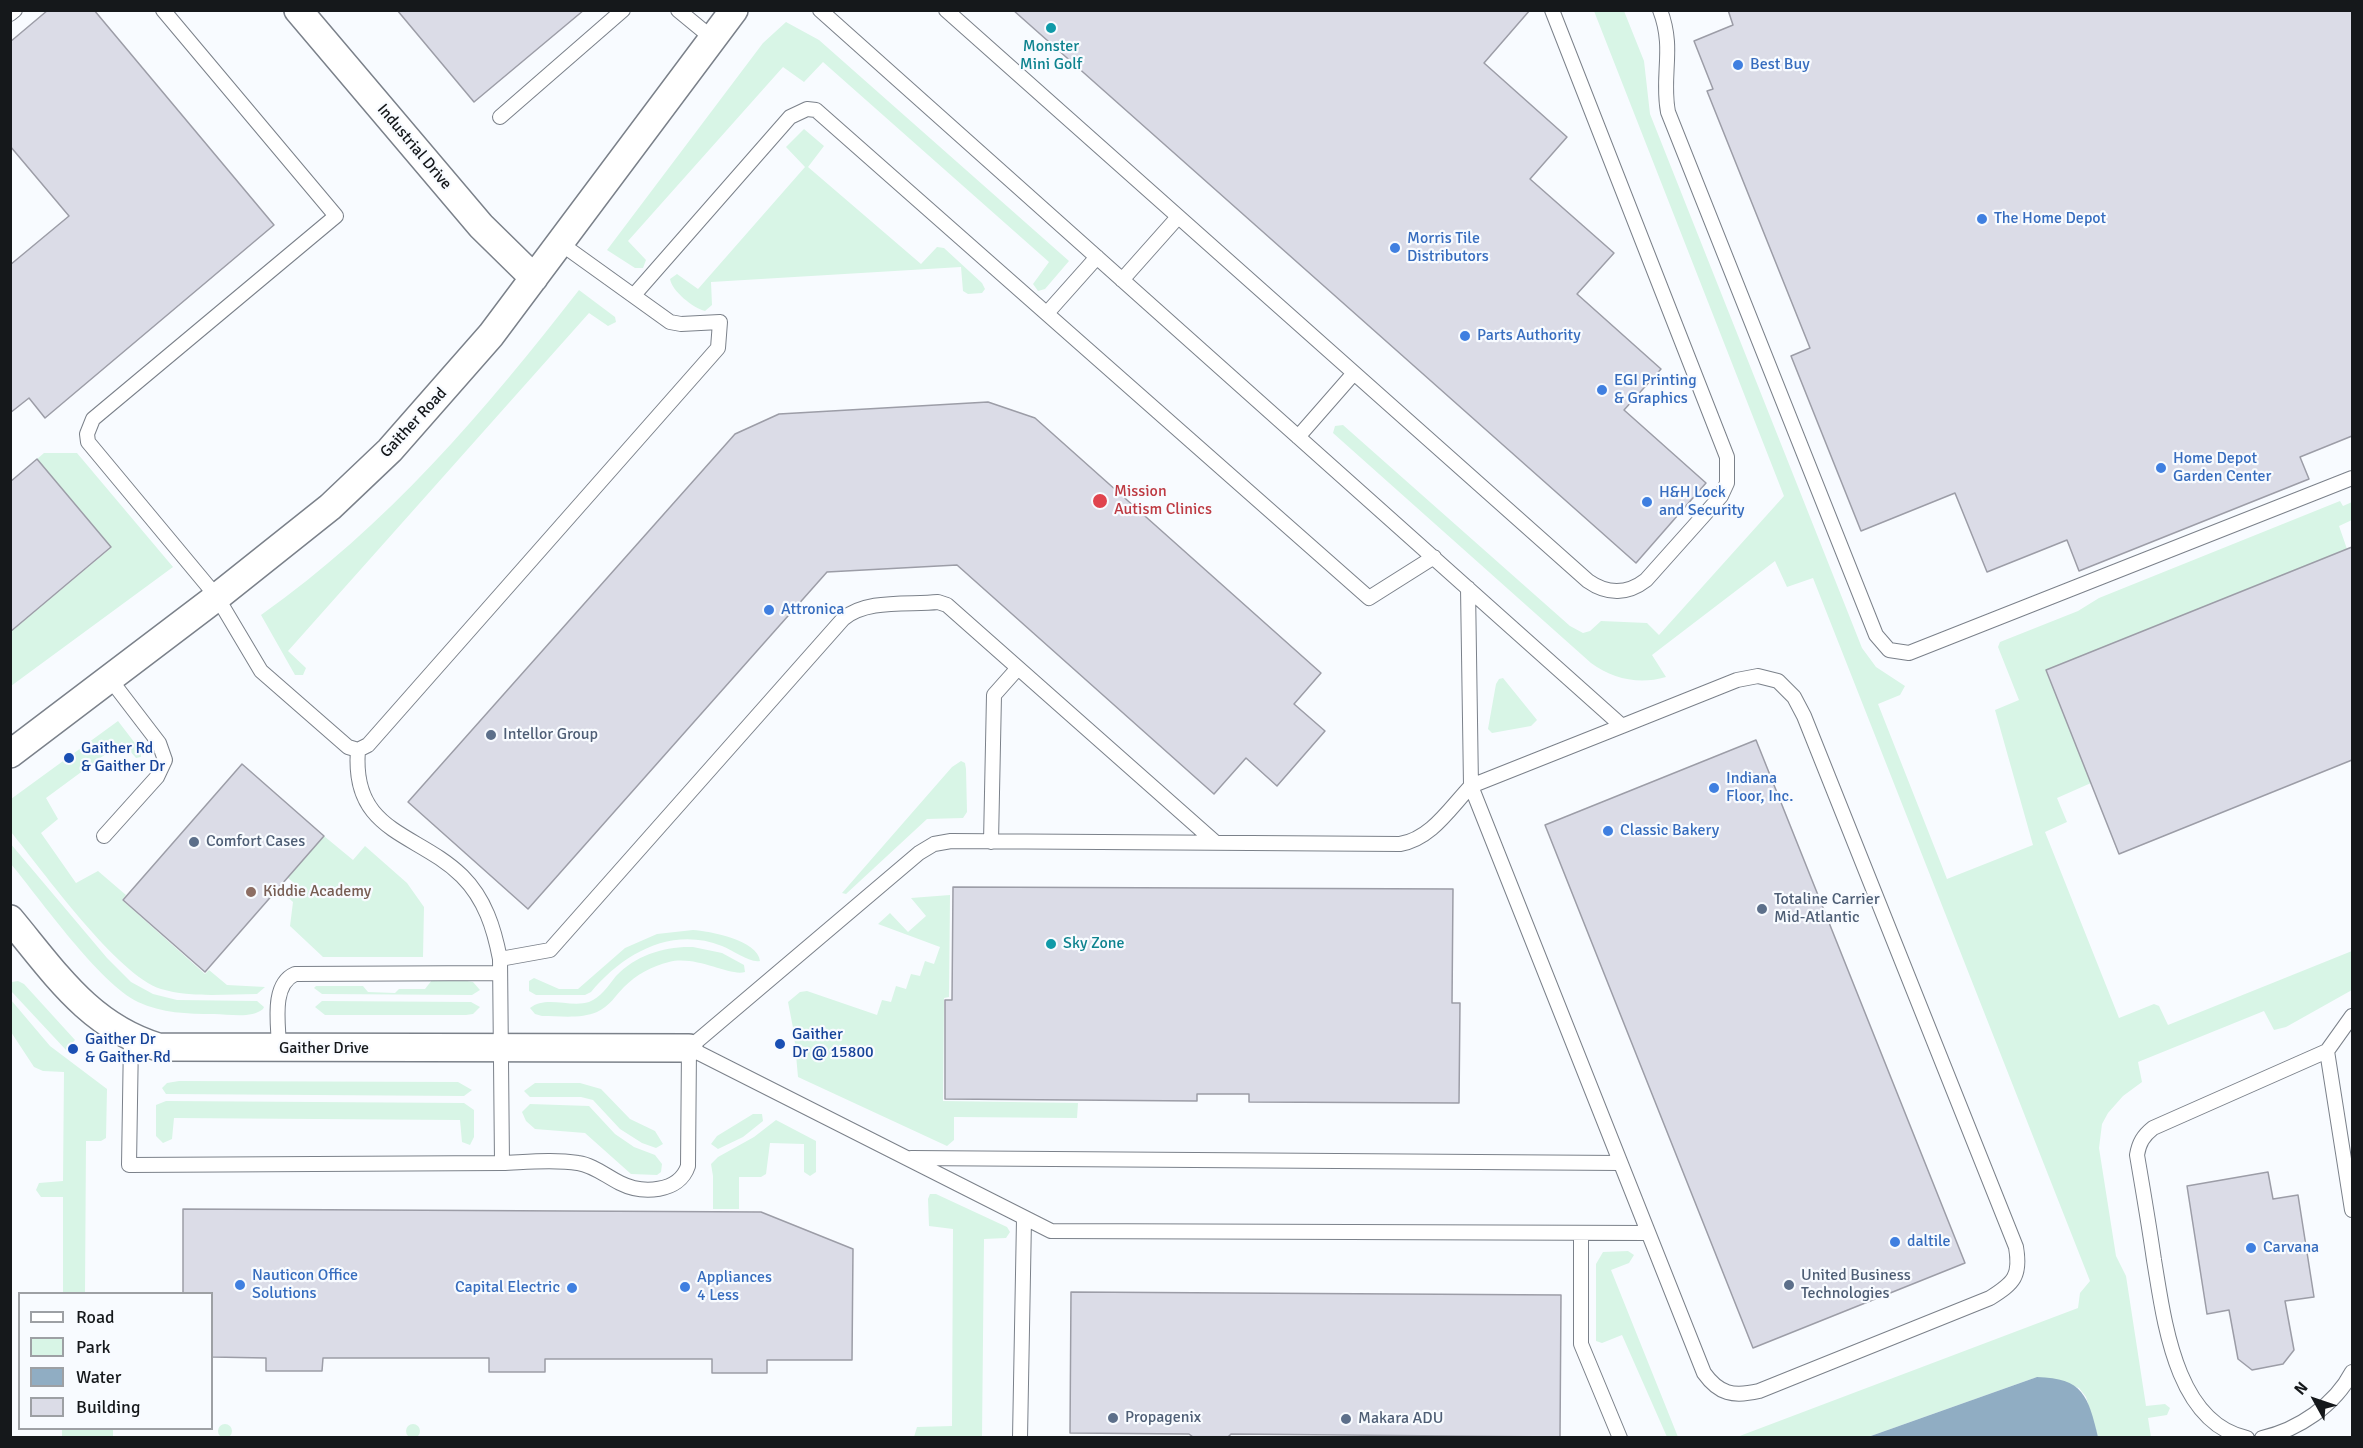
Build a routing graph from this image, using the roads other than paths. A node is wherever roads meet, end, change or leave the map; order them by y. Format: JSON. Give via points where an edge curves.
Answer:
{"nodes":[{"id":1,"x":15,"y":10,"type":"edge"},
{"id":2,"x":163,"y":10,"type":"edge"},
{"id":3,"x":298,"y":10,"type":"edge"},
{"id":4,"x":623,"y":10,"type":"edge"},
{"id":5,"x":678,"y":10,"type":"edge"},
{"id":6,"x":734,"y":10,"type":"edge"},
{"id":7,"x":820,"y":10,"type":"edge"},
{"id":8,"x":946,"y":10,"type":"edge"},
{"id":9,"x":1552,"y":10,"type":"edge"},
{"id":10,"x":1660,"y":10,"type":"edge"},
{"id":11,"x":10,"y":14,"type":"edge"},
{"id":12,"x":712,"y":38,"type":"junction"},
{"id":13,"x":500,"y":117,"type":"dead end"},
{"id":14,"x":1178,"y":216,"type":"junction"},
{"id":15,"x":560,"y":243,"type":"junction"},
{"id":16,"x":1097,"y":257,"type":"junction"},
{"id":17,"x":534,"y":278,"type":"junction"},
{"id":18,"x":1122,"y":280,"type":"junction"},
{"id":19,"x":634,"y":295,"type":"junction"},
{"id":20,"x":1048,"y":312,"type":"junction"},
{"id":21,"x":1353,"y":373,"type":"junction"},
{"id":22,"x":1298,"y":436,"type":"junction"},
{"id":23,"x":2352,"y":478,"type":"edge"},
{"id":24,"x":1434,"y":557,"type":"junction"},
{"id":25,"x":1468,"y":588,"type":"junction"},
{"id":26,"x":217,"y":597,"type":"junction"},
{"id":27,"x":1018,"y":668,"type":"junction"},
{"id":28,"x":110,"y":679,"type":"junction"},
{"id":29,"x":1622,"y":726,"type":"junction"},
{"id":30,"x":358,"y":750,"type":"junction"},
{"id":31,"x":10,"y":754,"type":"edge"},
{"id":32,"x":1471,"y":786,"type":"junction"},
{"id":33,"x":104,"y":836,"type":"dead end"},
{"id":34,"x":991,"y":842,"type":"junction"},
{"id":35,"x":1216,"y":843,"type":"junction"},
{"id":36,"x":15,"y":933,"type":"edge"},
{"id":37,"x":500,"y":959,"type":"junction"},
{"id":38,"x":500,"y":973,"type":"junction"},
{"id":39,"x":2352,"y":1016,"type":"edge"},
{"id":40,"x":131,"y":1039,"type":"junction"},
{"id":41,"x":689,"y":1048,"type":"junction"},
{"id":42,"x":279,"y":1049,"type":"junction"},
{"id":43,"x":501,"y":1049,"type":"junction"},
{"id":44,"x":2327,"y":1052,"type":"junction"},
{"id":45,"x":906,"y":1158,"type":"junction"},
{"id":46,"x":502,"y":1162,"type":"junction"},
{"id":47,"x":1620,"y":1163,"type":"junction"},
{"id":48,"x":2352,"y":1210,"type":"edge"},
{"id":49,"x":1024,"y":1219,"type":"junction"},
{"id":50,"x":1581,"y":1233,"type":"junction"},
{"id":51,"x":1648,"y":1233,"type":"junction"},
{"id":52,"x":2352,"y":1372,"type":"edge"},
{"id":53,"x":1020,"y":1437,"type":"edge"},
{"id":54,"x":1620,"y":1437,"type":"edge"},
{"id":55,"x":2247,"y":1437,"type":"edge"},
{"id":56,"x":2262,"y":1437,"type":"edge"}],
"edges":[{"from":1,"to":11,"type":"lane"},
{"from":2,"to":26,"type":"lane","via":[[336,216],[93,419],[87,434],[92,448]]},
{"from":3,"to":17,"type":"street","name":"Industrial Drive","via":[[481,226]]},
{"from":4,"to":13,"type":"lane"},
{"from":5,"to":12,"type":"lane"},
{"from":6,"to":12,"type":"street","name":"Gaither Road"},
{"from":7,"to":16,"type":"lane"},
{"from":8,"to":14,"type":"lane"},
{"from":9,"to":21,"type":"lane","via":[[1724,445],[1728,470],[1725,489],[1646,580],[1630,590],[1604,590],[1588,581]]},
{"from":10,"to":23,"type":"lane","via":[[1668,36],[1668,112],[1876,635],[1889,650],[1909,653]]},
{"from":12,"to":15,"type":"street","name":"Gaither Road"},
{"from":14,"to":18,"type":"lane"},
{"from":14,"to":21,"type":"lane"},
{"from":15,"to":17,"type":"street","name":"Gaither Road"},
{"from":15,"to":19,"type":"lane"},
{"from":16,"to":18,"type":"lane"},
{"from":16,"to":20,"type":"lane"},
{"from":17,"to":26,"type":"street","name":"Gaither Road","via":[[446,389],[390,450],[330,507]]},
{"from":18,"to":22,"type":"lane"},
{"from":19,"to":20,"type":"lane","via":[[790,117],[807,109],[825,116]]},
{"from":19,"to":30,"type":"lane","via":[[670,322],[720,322],[718,348],[368,745]]},
{"from":20,"to":24,"type":"lane","via":[[1369,598]]},
{"from":21,"to":22,"type":"lane"},
{"from":22,"to":24,"type":"lane"},
{"from":24,"to":25,"type":"lane"},
{"from":25,"to":29,"type":"lane"},
{"from":25,"to":32,"type":"lane"},
{"from":26,"to":28,"type":"street","name":"Gaither Road"},
{"from":26,"to":30,"type":"lane","via":[[261,671],[348,747]]},
{"from":27,"to":34,"type":"lane","via":[[994,695]]},
{"from":27,"to":35,"type":"lane"},
{"from":27,"to":37,"type":"lane","via":[[943,603],[854,610],[550,950]]},
{"from":28,"to":31,"type":"street","name":"Gaither Road"},
{"from":28,"to":33,"type":"lane","via":[[159,743],[165,760],[157,777]]},
{"from":29,"to":32,"type":"lane"},
{"from":29,"to":51,"type":"lane","via":[[1737,680],[1758,676],[1778,681],[1794,697],[2016,1247],[2018,1263],[2016,1277],[1990,1298],[1759,1391],[1728,1394],[1714,1386],[1704,1373]]},
{"from":30,"to":37,"type":"lane","via":[[358,774],[369,804],[390,829],[448,864],[475,891],[495,934]]},
{"from":32,"to":35,"type":"lane","via":[[1427,833],[1407,843]]},
{"from":32,"to":47,"type":"lane"},
{"from":34,"to":35,"type":"lane"},
{"from":34,"to":41,"type":"lane","via":[[942,843],[919,853]]},
{"from":36,"to":40,"type":"street","name":"Gaither Drive","via":[[88,1010]]},
{"from":37,"to":38,"type":"lane"},
{"from":38,"to":42,"type":"lane","via":[[295,974],[280,989]]},
{"from":38,"to":43,"type":"lane"},
{"from":39,"to":44,"type":"lane"},
{"from":40,"to":42,"type":"street","name":"Gaither Drive","via":[[158,1047]]},
{"from":40,"to":46,"type":"lane","via":[[129,1165]]},
{"from":41,"to":43,"type":"street","name":"Gaither Drive"},
{"from":41,"to":45,"type":"lane"},
{"from":41,"to":46,"type":"lane","via":[[688,1167],[674,1185],[629,1186],[576,1162]]},
{"from":42,"to":43,"type":"street","name":"Gaither Drive"},
{"from":43,"to":46,"type":"lane"},
{"from":44,"to":48,"type":"lane"},
{"from":44,"to":55,"type":"lane","via":[[2153,1128],[2141,1140],[2137,1155],[2168,1343],[2185,1383],[2206,1412],[2225,1431]]},
{"from":45,"to":47,"type":"lane"},
{"from":45,"to":49,"type":"lane"},
{"from":47,"to":51,"type":"lane"},
{"from":49,"to":50,"type":"lane","via":[[1059,1232]]},
{"from":49,"to":53,"type":"lane"},
{"from":50,"to":51,"type":"lane"},
{"from":50,"to":54,"type":"lane","via":[[1581,1344]]},
{"from":52,"to":56,"type":"lane","via":[[2336,1393],[2304,1421],[2289,1430]]}]}
